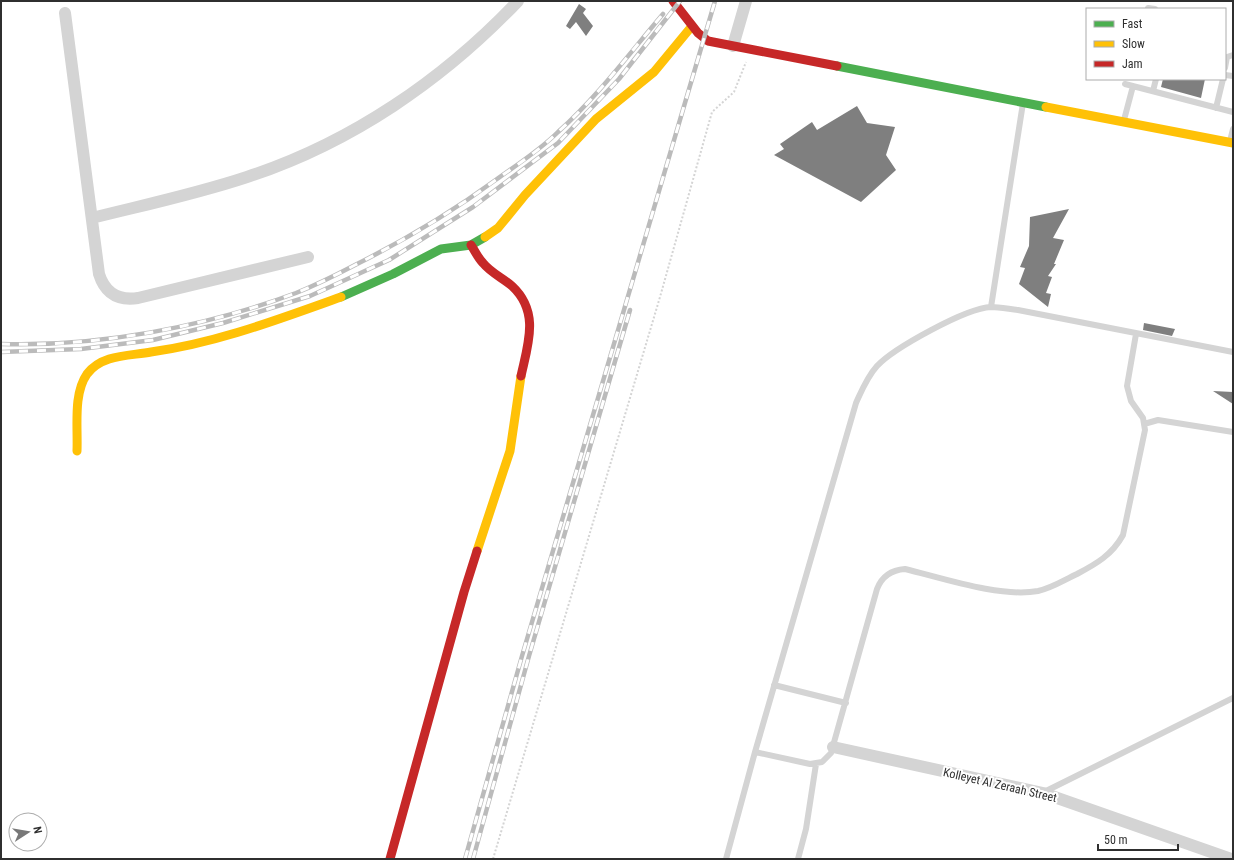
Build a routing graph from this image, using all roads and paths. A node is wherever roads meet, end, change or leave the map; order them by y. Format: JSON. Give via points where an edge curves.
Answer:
{"nodes":[{"id":1,"x":518,"y":1,"type":"edge"},
{"id":2,"x":673,"y":1,"type":"edge"},
{"id":3,"x":746,"y":1,"type":"edge"},
{"id":4,"x":65,"y":13,"type":"dead end"},
{"id":5,"x":692,"y":26,"type":"junction"},
{"id":6,"x":733,"y":46,"type":"junction"},
{"id":7,"x":751,"y":50,"type":"junction"},
{"id":8,"x":1233,"y":55,"type":"edge"},
{"id":9,"x":1226,"y":62,"type":"edge"},
{"id":10,"x":1156,"y":80,"type":"edge"},
{"id":11,"x":1222,"y":80,"type":"edge"},
{"id":12,"x":1125,"y":84,"type":"dead end"},
{"id":13,"x":1133,"y":86,"type":"junction"},
{"id":14,"x":1153,"y":91,"type":"junction"},
{"id":15,"x":1024,"y":102,"type":"junction"},
{"id":16,"x":1216,"y":108,"type":"junction"},
{"id":17,"x":1233,"y":112,"type":"edge"},
{"id":18,"x":1124,"y":122,"type":"junction"},
{"id":19,"x":1233,"y":129,"type":"edge"},
{"id":20,"x":1232,"y":143,"type":"edge"},
{"id":21,"x":92,"y":218,"type":"junction"},
{"id":22,"x":470,"y":244,"type":"junction"},
{"id":23,"x":308,"y":257,"type":"dead end"},
{"id":24,"x":991,"y":307,"type":"junction"},
{"id":25,"x":1136,"y":334,"type":"junction"},
{"id":26,"x":1233,"y":352,"type":"edge"},
{"id":27,"x":1144,"y":424,"type":"junction"},
{"id":28,"x":1233,"y":432,"type":"edge"},
{"id":29,"x":77,"y":451,"type":"dead end"},
{"id":30,"x":774,"y":685,"type":"junction"},
{"id":31,"x":1233,"y":698,"type":"edge"},
{"id":32,"x":846,"y":703,"type":"junction"},
{"id":33,"x":833,"y":747,"type":"junction"},
{"id":34,"x":755,"y":752,"type":"junction"},
{"id":35,"x":816,"y":764,"type":"junction"},
{"id":36,"x":1043,"y":793,"type":"junction"},
{"id":37,"x":390,"y":859,"type":"edge"},
{"id":38,"x":493,"y":859,"type":"edge"},
{"id":39,"x":726,"y":859,"type":"edge"},
{"id":40,"x":798,"y":859,"type":"edge"},
{"id":41,"x":1231,"y":859,"type":"edge"}],
"edges":[{"from":1,"to":21,"type":"street","via":[[478,41],[426,84],[341,137],[286,163],[248,177]]},
{"from":2,"to":5,"type":"street"},
{"from":3,"to":6,"type":"street"},
{"from":4,"to":21,"type":"street"},
{"from":5,"to":6,"type":"street","via":[[708,41]]},
{"from":5,"to":22,"type":"street","via":[[651,75],[584,131],[498,228],[490,235]]},
{"from":6,"to":7,"type":"street"},
{"from":7,"to":15,"type":"street"},
{"from":7,"to":38,"type":"path","via":[[734,92],[712,112],[658,304]]},
{"from":8,"to":9,"type":"lane","via":[[1227,57]]},
{"from":10,"to":14,"type":"lane"},
{"from":11,"to":16,"type":"lane"},
{"from":12,"to":13,"type":"lane"},
{"from":13,"to":14,"type":"lane"},
{"from":13,"to":18,"type":"lane"},
{"from":14,"to":16,"type":"lane"},
{"from":15,"to":18,"type":"street"},
{"from":15,"to":24,"type":"lane"},
{"from":16,"to":17,"type":"lane"},
{"from":18,"to":20,"type":"street"},
{"from":19,"to":20,"type":"lane"},
{"from":21,"to":23,"type":"street","via":[[102,282],[106,289],[121,299],[138,298]]},
{"from":22,"to":29,"type":"street","via":[[440,249],[352,293],[238,334],[175,348],[106,359],[88,373],[79,389]]},
{"from":22,"to":37,"type":"street","via":[[482,263],[523,298],[530,315],[531,332],[519,385],[510,452],[464,592]]},
{"from":24,"to":25,"type":"lane"},
{"from":24,"to":30,"type":"lane","via":[[967,313],[897,349],[881,362],[868,378],[856,403]]},
{"from":25,"to":26,"type":"lane"},
{"from":25,"to":27,"type":"lane","via":[[1127,386],[1130,401],[1140,413]]},
{"from":27,"to":28,"type":"lane","via":[[1158,420]]},
{"from":27,"to":32,"type":"lane","via":[[1145,436],[1123,535],[1109,554],[1092,566],[1049,588],[1028,592],[996,590],[905,569],[887,574],[876,589]]},
{"from":30,"to":32,"type":"lane"},
{"from":30,"to":34,"type":"lane"},
{"from":31,"to":36,"type":"lane"},
{"from":32,"to":33,"type":"lane"},
{"from":33,"to":35,"type":"lane","via":[[827,758]]},
{"from":33,"to":36,"type":"street","name":"Kolleyet Al Zeraah Street"},
{"from":34,"to":35,"type":"lane"},
{"from":34,"to":39,"type":"lane"},
{"from":35,"to":40,"type":"lane","via":[[806,829]]},
{"from":36,"to":41,"type":"street","name":"Kolleyet Al Zeraah Street"}]}
